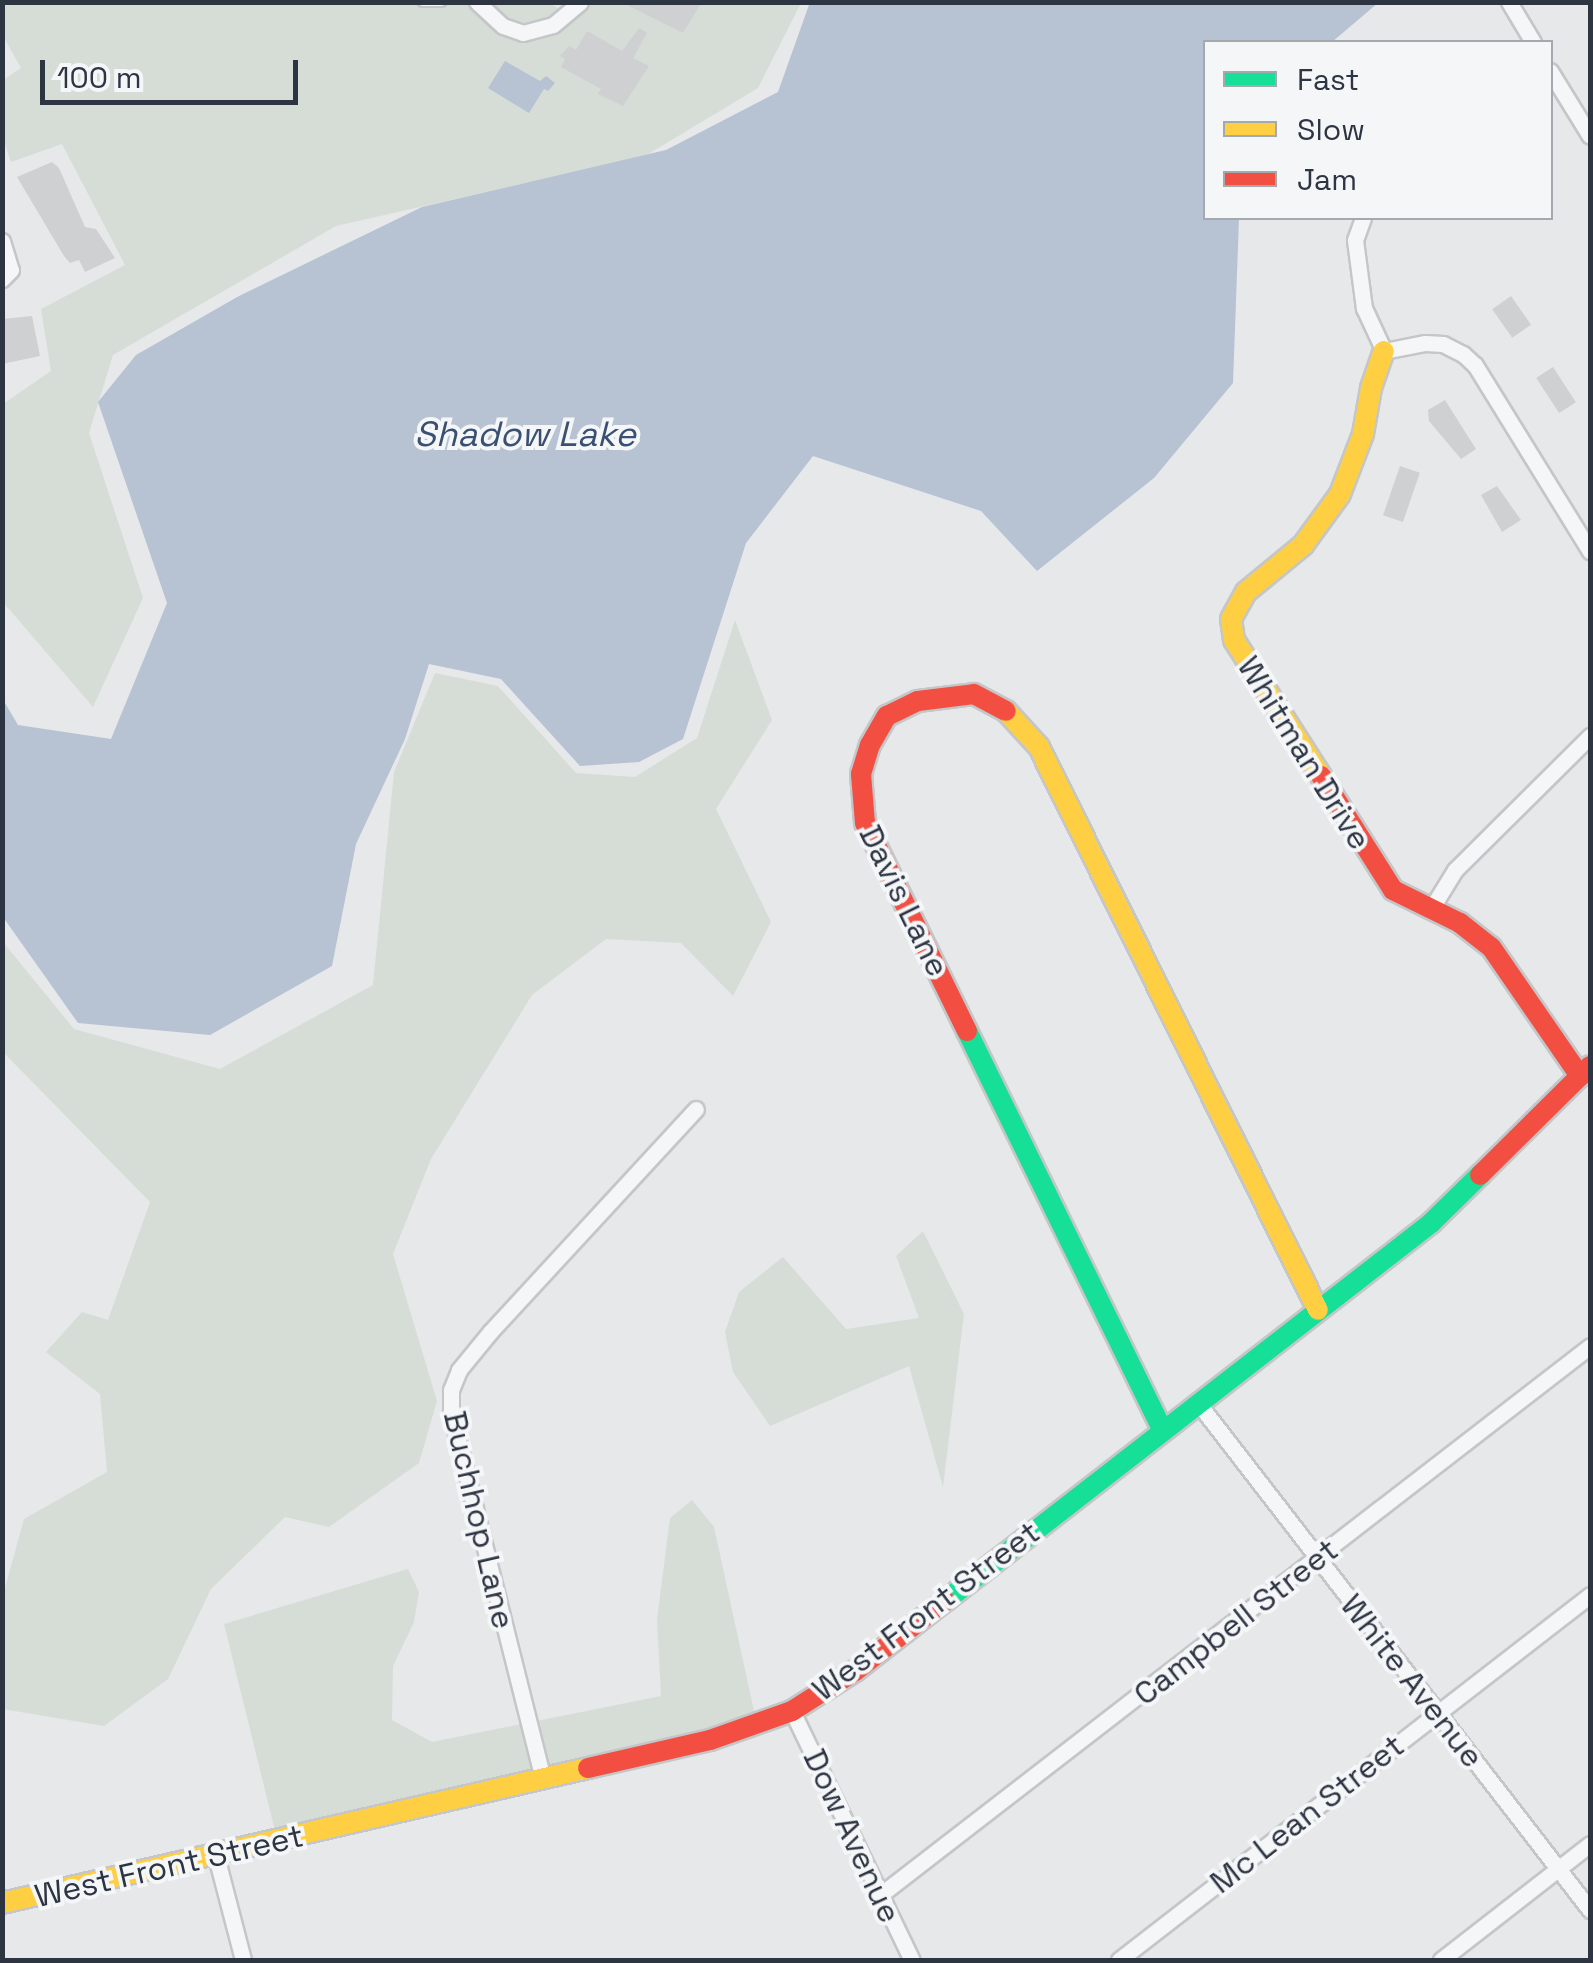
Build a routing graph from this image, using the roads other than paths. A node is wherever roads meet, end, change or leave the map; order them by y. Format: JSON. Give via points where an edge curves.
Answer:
{"nodes":[{"id":1,"x":423,"y":2,"type":"edge"},
{"id":2,"x":440,"y":2,"type":"edge"},
{"id":3,"x":477,"y":2,"type":"edge"},
{"id":4,"x":580,"y":2,"type":"edge"},
{"id":5,"x":1509,"y":2,"type":"edge"},
{"id":6,"x":1532,"y":40,"type":"edge"},
{"id":7,"x":1553,"y":76,"type":"edge"},
{"id":8,"x":1590,"y":136,"type":"edge"},
{"id":9,"x":1362,"y":220,"type":"edge"},
{"id":10,"x":2,"y":241,"type":"edge"},
{"id":11,"x":2,"y":279,"type":"edge"},
{"id":12,"x":1384,"y":350,"type":"junction"},
{"id":13,"x":1590,"y":551,"type":"edge"},
{"id":14,"x":1590,"y":736,"type":"edge"},
{"id":15,"x":1432,"y":909,"type":"junction"},
{"id":16,"x":1586,"y":1071,"type":"edge"},
{"id":17,"x":696,"y":1109,"type":"dead end"},
{"id":18,"x":1318,"y":1310,"type":"junction"},
{"id":19,"x":1590,"y":1346,"type":"edge"},
{"id":20,"x":1198,"y":1403,"type":"junction"},
{"id":21,"x":1162,"y":1429,"type":"junction"},
{"id":22,"x":1318,"y":1558,"type":"junction"},
{"id":23,"x":1590,"y":1595,"type":"edge"},
{"id":24,"x":792,"y":1711,"type":"junction"},
{"id":25,"x":1438,"y":1714,"type":"junction"},
{"id":26,"x":542,"y":1780,"type":"junction"},
{"id":27,"x":1590,"y":1844,"type":"edge"},
{"id":28,"x":216,"y":1856,"type":"junction"},
{"id":29,"x":1558,"y":1869,"type":"junction"},
{"id":30,"x":880,"y":1895,"type":"junction"},
{"id":31,"x":2,"y":1903,"type":"edge"},
{"id":32,"x":1590,"y":1910,"type":"edge"},
{"id":33,"x":243,"y":1960,"type":"edge"},
{"id":34,"x":912,"y":1960,"type":"edge"},
{"id":35,"x":1119,"y":1960,"type":"edge"},
{"id":36,"x":1441,"y":1960,"type":"edge"}],
"edges":[{"from":1,"to":2,"type":"lane"},
{"from":3,"to":4,"type":"street","via":[[502,26],[524,34],[553,25]]},
{"from":5,"to":6,"type":"street"},
{"from":7,"to":8,"type":"street"},
{"from":9,"to":12,"type":"street","via":[[1355,240],[1364,308]]},
{"from":10,"to":11,"type":"street","via":[[11,270]]},
{"from":12,"to":13,"type":"street","via":[[1425,342],[1463,354]]},
{"from":12,"to":15,"type":"street","name":"Whitman Drive","via":[[1340,494],[1303,545],[1246,592],[1230,628],[1376,868],[1393,890]]},
{"from":14,"to":15,"type":"street","via":[[1455,870]]},
{"from":15,"to":16,"type":"street","name":"Whitman Drive","via":[[1491,947]]},
{"from":16,"to":18,"type":"street","name":"West Front Street","via":[[1445,1210]]},
{"from":17,"to":26,"type":"street","name":"Buchhop Lane","via":[[490,1331],[458,1370],[451,1390]]},
{"from":18,"to":20,"type":"street","name":"West Front Street"},
{"from":18,"to":21,"type":"street","name":"Davis Lane","via":[[1039,747],[1010,713],[974,694],[918,701],[887,716],[860,774],[865,823]]},
{"from":19,"to":22,"type":"street","name":"Campbell Street"},
{"from":20,"to":21,"type":"street","name":"West Front Street"},
{"from":20,"to":22,"type":"street","name":"White Avenue"},
{"from":21,"to":24,"type":"street","name":"West Front Street","via":[[881,1651]]},
{"from":22,"to":25,"type":"street","name":"White Avenue"},
{"from":22,"to":30,"type":"street","name":"Campbell Street"},
{"from":23,"to":25,"type":"street","name":"Mc Lean Street"},
{"from":24,"to":26,"type":"street","name":"West Front Street","via":[[710,1740]]},
{"from":24,"to":30,"type":"street","name":"Dow Avenue"},
{"from":25,"to":29,"type":"street","name":"White Avenue"},
{"from":25,"to":35,"type":"street","name":"Mc Lean Street"},
{"from":26,"to":28,"type":"street","name":"West Front Street"},
{"from":27,"to":29,"type":"street"},
{"from":28,"to":31,"type":"street","name":"West Front Street"},
{"from":28,"to":33,"type":"street"},
{"from":29,"to":32,"type":"street","name":"White Avenue"},
{"from":29,"to":36,"type":"street"},
{"from":30,"to":34,"type":"street","name":"Dow Avenue"}]}
